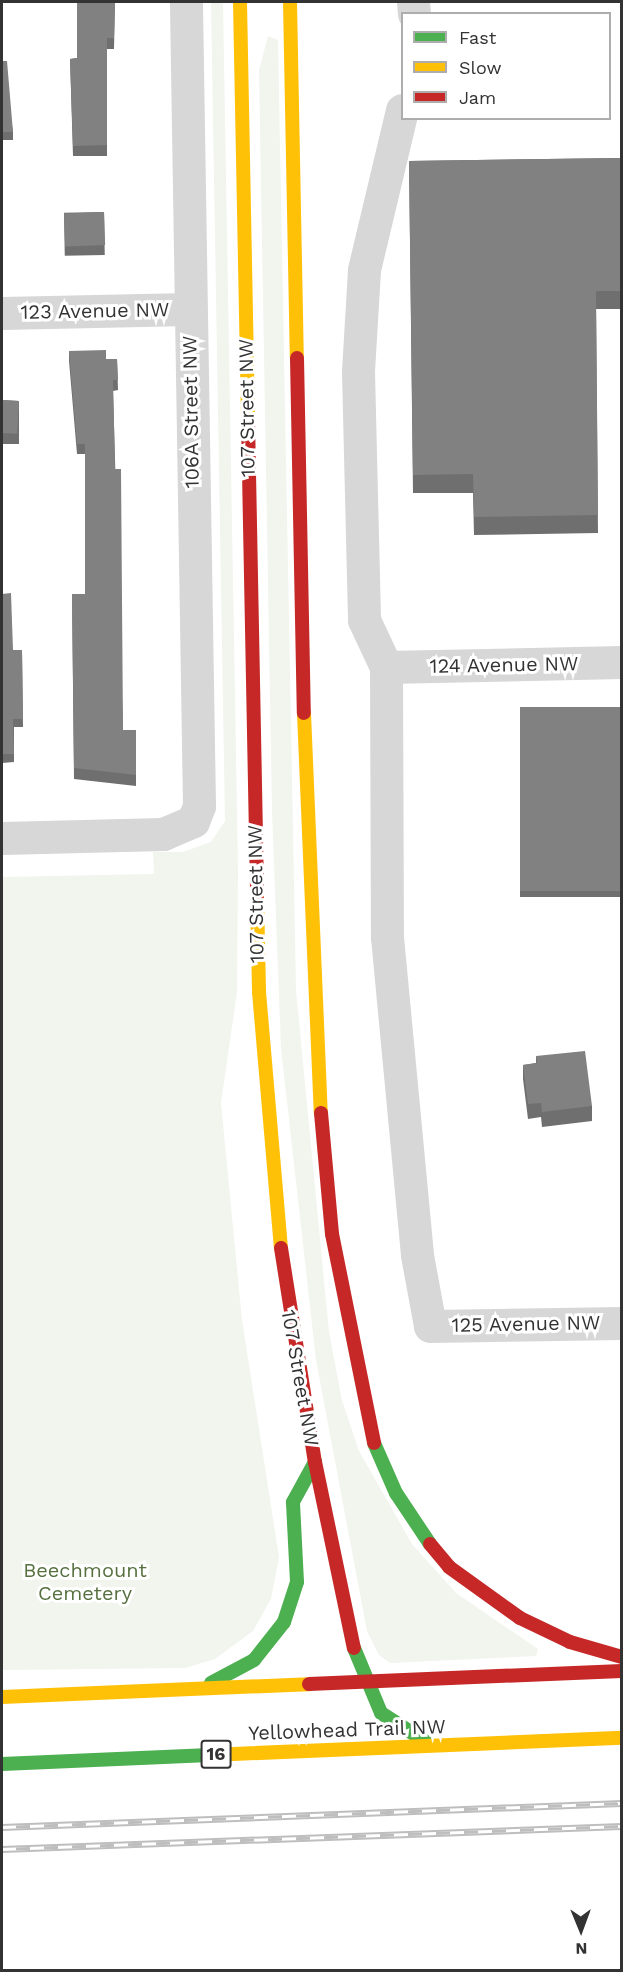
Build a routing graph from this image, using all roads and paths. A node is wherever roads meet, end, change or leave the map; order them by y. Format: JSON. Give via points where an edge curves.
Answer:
{"nodes":[{"id":1,"x":186,"y":2,"type":"edge"},
{"id":2,"x":240,"y":2,"type":"edge"},
{"id":3,"x":290,"y":2,"type":"edge"},
{"id":4,"x":401,"y":114,"type":"edge"},
{"id":5,"x":189,"y":309,"type":"junction"},
{"id":6,"x":2,"y":313,"type":"edge"},
{"id":7,"x":621,"y":662,"type":"edge"},
{"id":8,"x":386,"y":667,"type":"junction"},
{"id":9,"x":2,"y":838,"type":"edge"},
{"id":10,"x":621,"y":1323,"type":"edge"},
{"id":11,"x":315,"y":1462,"type":"junction"},
{"id":12,"x":621,"y":1657,"type":"edge"},
{"id":13,"x":621,"y":1671,"type":"edge"},
{"id":14,"x":365,"y":1681,"type":"junction"},
{"id":15,"x":182,"y":1689,"type":"junction"},
{"id":16,"x":2,"y":1697,"type":"edge"},
{"id":17,"x":621,"y":1738,"type":"edge"},
{"id":18,"x":431,"y":1745,"type":"junction"},
{"id":19,"x":2,"y":1764,"type":"edge"}],
"edges":[{"from":1,"to":5,"type":"street","name":"106A Street NW"},
{"from":2,"to":11,"type":"main road","name":"107 Street NW","via":[[260,1027],[282,1267]]},
{"from":3,"to":12,"type":"main road","via":[[308,855],[320,1107],[332,1234],[366,1413],[396,1493],[449,1567],[520,1618],[570,1642]]},
{"from":4,"to":8,"type":"street","via":[[364,270],[359,348],[364,620]]},
{"from":5,"to":6,"type":"street","name":"123 Avenue NW"},
{"from":5,"to":9,"type":"street","name":"106A Street NW","via":[[198,781],[193,821],[163,834]]},
{"from":7,"to":8,"type":"street","name":"124 Avenue NW"},
{"from":8,"to":10,"type":"street","name":"125 Avenue NW","via":[[388,947],[417,1255],[430,1326]]},
{"from":11,"to":14,"type":"main road","name":"107 Street NW","via":[[348,1631]]},
{"from":11,"to":15,"type":"main road","via":[[293,1502],[297,1582],[284,1622],[271,1642],[236,1673]]},
{"from":13,"to":14,"type":"main road"},
{"from":14,"to":15,"type":"main road"},
{"from":14,"to":18,"type":"main road","name":"107 Street NW","via":[[381,1713]]},
{"from":15,"to":16,"type":"main road"},
{"from":17,"to":18,"type":"main road","name":"Yellowhead Trail NW","number":"16"},
{"from":18,"to":19,"type":"main road","name":"Yellowhead Trail NW","number":"16"}]}
